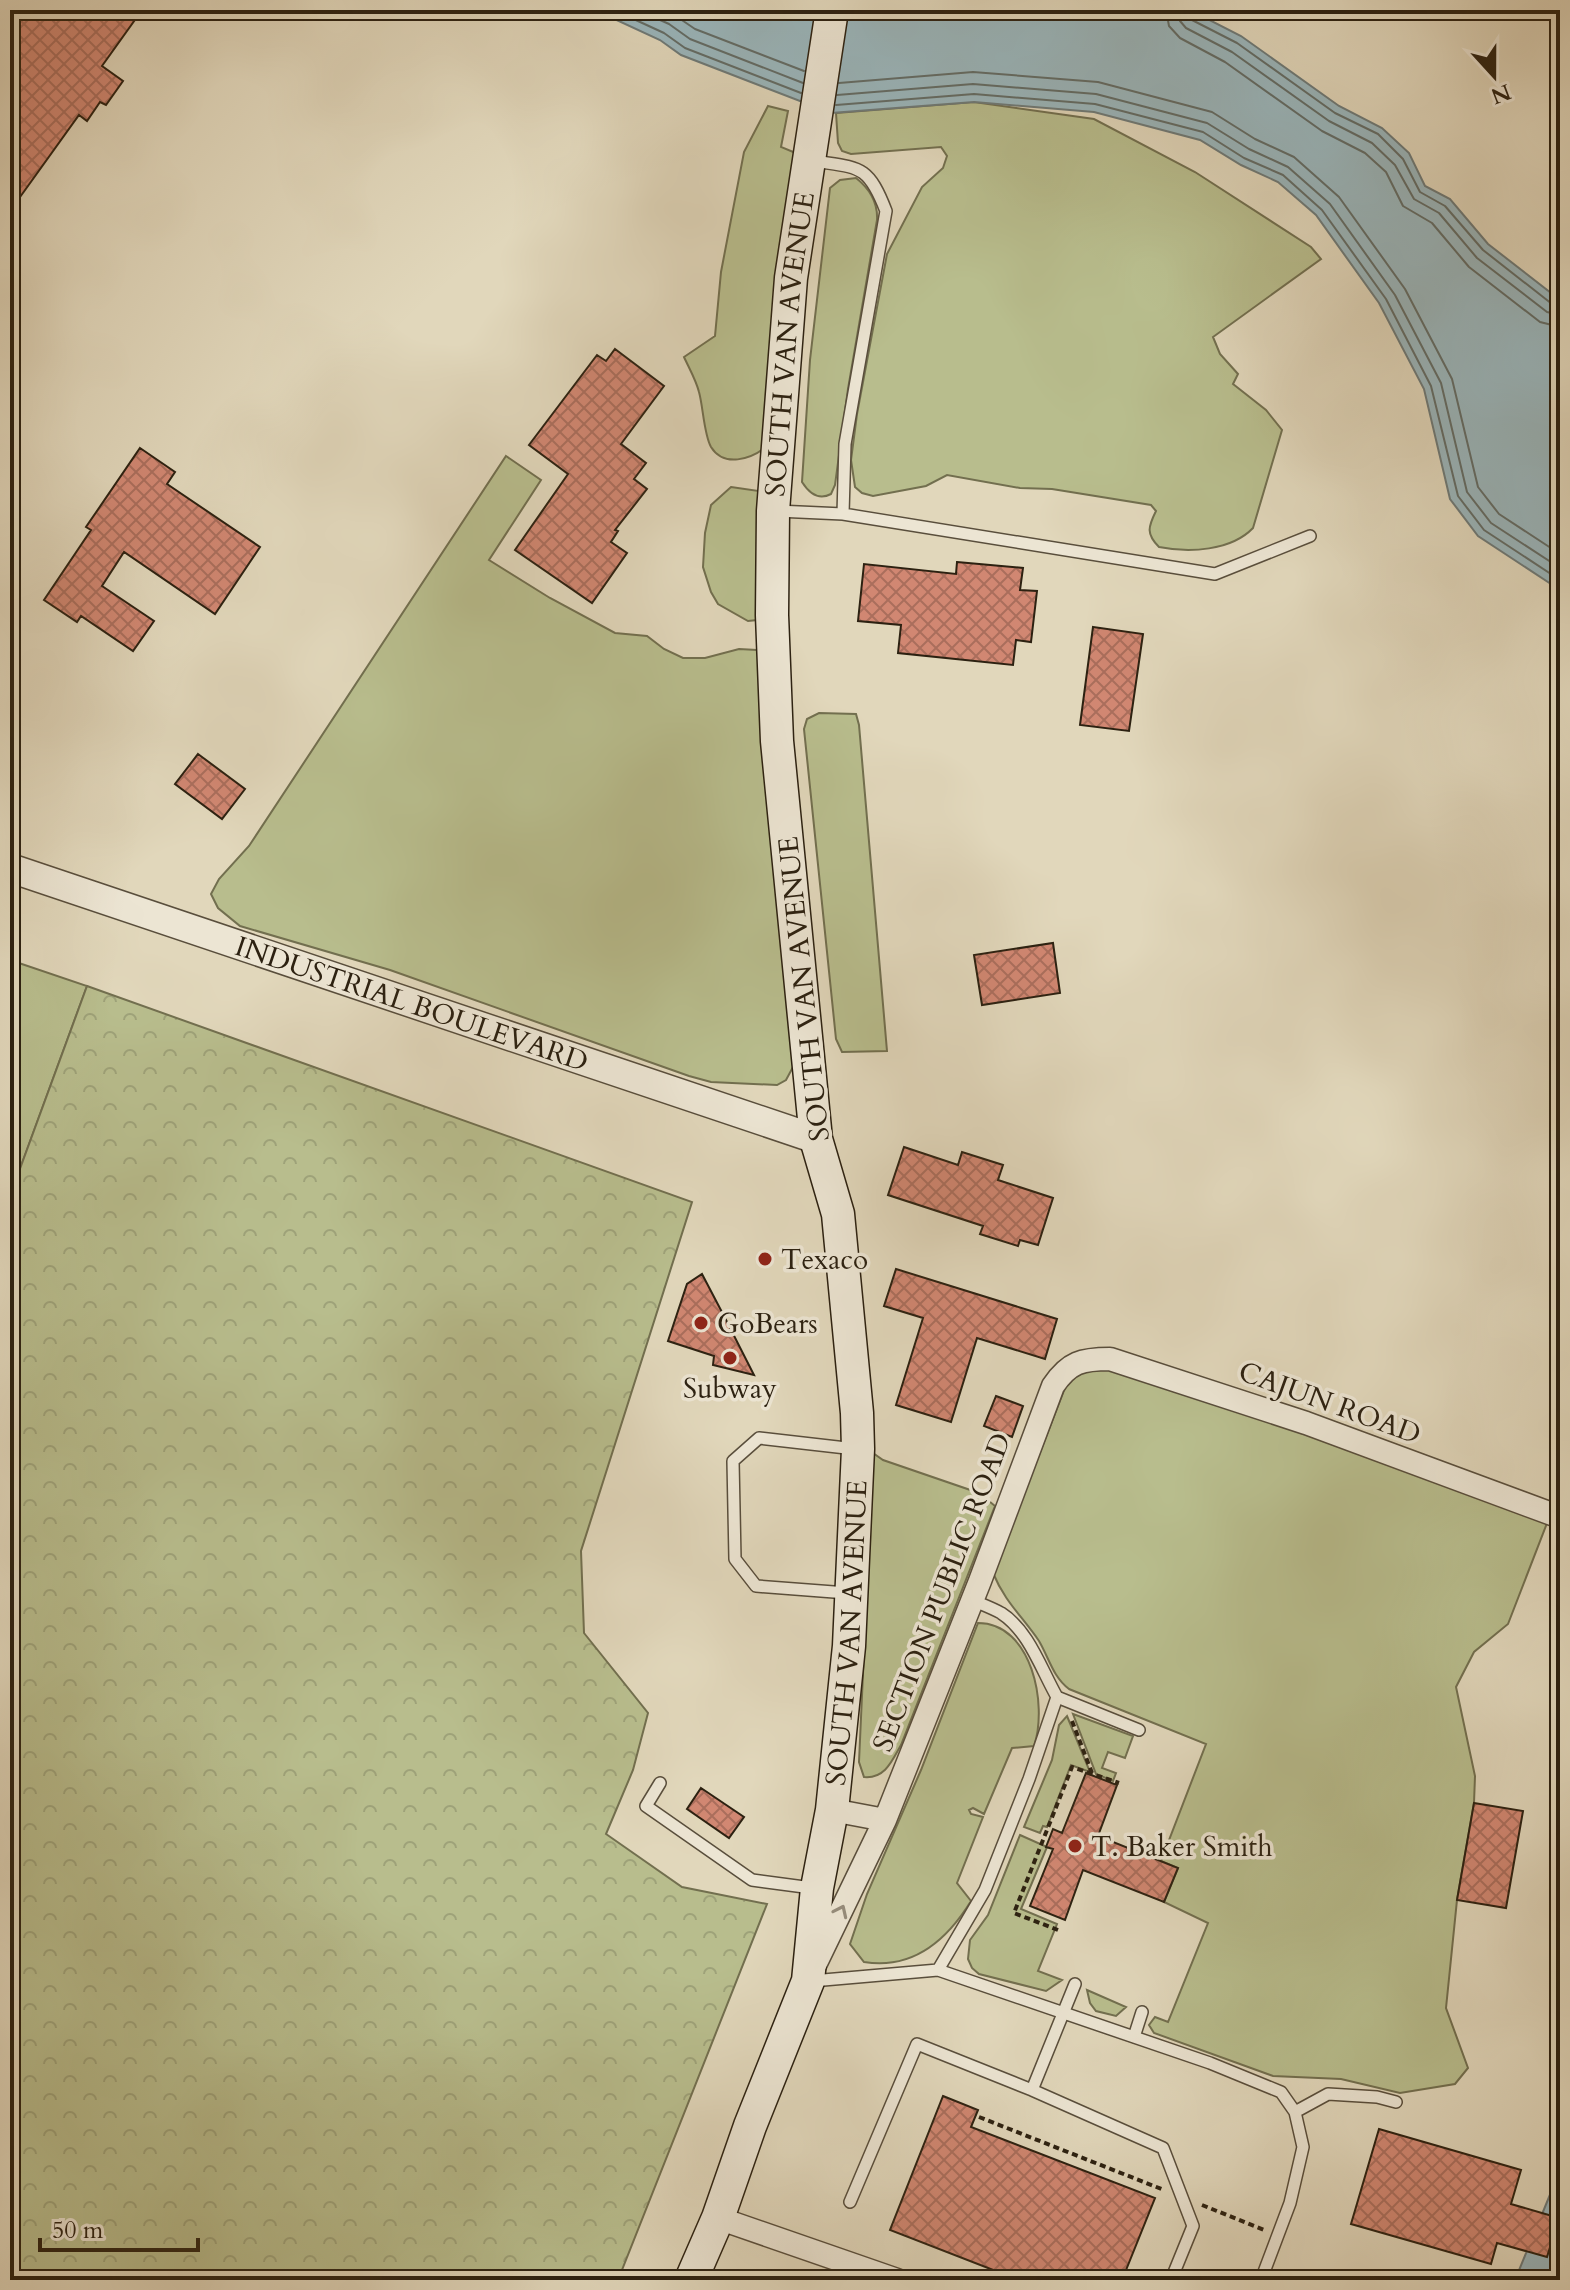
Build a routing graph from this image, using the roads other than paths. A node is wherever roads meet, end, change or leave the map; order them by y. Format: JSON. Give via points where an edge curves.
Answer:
{"nodes":[{"id":1,"x":832,"y":10,"type":"edge"},
{"id":2,"x":809,"y":160,"type":"junction"},
{"id":3,"x":773,"y":511,"type":"junction"},
{"id":4,"x":843,"y":514,"type":"junction"},
{"id":5,"x":1310,"y":536,"type":"dead end"},
{"id":6,"x":10,"y":868,"type":"edge"},
{"id":7,"x":816,"y":1139,"type":"junction"},
{"id":8,"x":1077,"y":1362,"type":"joint"},
{"id":9,"x":858,"y":1449,"type":"junction"},
{"id":10,"x":1560,"y":1517,"type":"edge"},
{"id":11,"x":851,"y":1594,"type":"junction"},
{"id":12,"x":972,"y":1600,"type":"junction"},
{"id":13,"x":1061,"y":1699,"type":"junction"},
{"id":14,"x":1139,"y":1730,"type":"dead end"},
{"id":15,"x":660,"y":1783,"type":"dead end"},
{"id":16,"x":832,"y":1810,"type":"junction"},
{"id":17,"x":885,"y":1820,"type":"junction"},
{"id":18,"x":817,"y":1888,"type":"junction"},
{"id":19,"x":938,"y":1970,"type":"junction"},
{"id":20,"x":808,"y":1981,"type":"junction"},
{"id":21,"x":1075,"y":1984,"type":"dead end"},
{"id":22,"x":1142,"y":2012,"type":"dead end"},
{"id":23,"x":1063,"y":2013,"type":"junction"},
{"id":24,"x":1134,"y":2037,"type":"junction"},
{"id":25,"x":1032,"y":2090,"type":"junction"},
{"id":26,"x":1396,"y":2102,"type":"dead end"},
{"id":27,"x":1295,"y":2112,"type":"junction"},
{"id":28,"x":850,"y":2202,"type":"dead end"},
{"id":29,"x":718,"y":2218,"type":"junction"},
{"id":30,"x":691,"y":2280,"type":"edge"},
{"id":31,"x":897,"y":2280,"type":"edge"},
{"id":32,"x":1171,"y":2280,"type":"edge"},
{"id":33,"x":1261,"y":2280,"type":"edge"}],
"edges":[{"from":1,"to":2,"type":"main road","name":"SOUTH VAN AVENUE"},
{"from":2,"to":3,"type":"main road","name":"SOUTH VAN AVENUE","via":[[791,278]]},
{"from":2,"to":4,"type":"lane","via":[[859,168],[878,187],[886,211],[845,444]]},
{"from":3,"to":4,"type":"lane"},
{"from":3,"to":7,"type":"main road","name":"SOUTH VAN AVENUE","via":[[777,741]]},
{"from":4,"to":5,"type":"lane","via":[[1215,574]]},
{"from":6,"to":7,"type":"street","name":"INDUSTRIAL BOULEVARD"},
{"from":7,"to":9,"type":"main road","name":"SOUTH VAN AVENUE","via":[[838,1214]]},
{"from":8,"to":10,"type":"street","name":"CAJUN ROAD","via":[[1110,1359],[1306,1423]]},
{"from":8,"to":12,"type":"street","name":"SECTION PUBLIC ROAD","via":[[1053,1386]]},
{"from":9,"to":11,"type":"main road","name":"SOUTH VAN AVENUE"},
{"from":9,"to":11,"type":"lane","via":[[759,1438],[733,1461],[735,1559],[756,1586]]},
{"from":11,"to":16,"type":"main road","name":"SOUTH VAN AVENUE"},
{"from":12,"to":13,"type":"lane","via":[[1003,1614],[1022,1635]]},
{"from":12,"to":17,"type":"street","name":"SECTION PUBLIC ROAD"},
{"from":13,"to":14,"type":"lane"},
{"from":13,"to":19,"type":"lane","via":[[985,1890]]},
{"from":15,"to":18,"type":"lane","via":[[646,1806],[752,1880]]},
{"from":16,"to":17,"type":"street"},
{"from":16,"to":18,"type":"main road","name":"SOUTH VAN AVENUE"},
{"from":20,"to":17,"type":"street","name":"SECTION PUBLIC ROAD","one_way":true},
{"from":18,"to":20,"type":"main road","name":"SOUTH VAN AVENUE"},
{"from":19,"to":20,"type":"lane"},
{"from":19,"to":23,"type":"lane"},
{"from":20,"to":29,"type":"main road","name":"SOUTH VAN AVENUE"},
{"from":21,"to":23,"type":"lane"},
{"from":22,"to":24,"type":"lane"},
{"from":23,"to":24,"type":"lane"},
{"from":23,"to":25,"type":"lane"},
{"from":24,"to":27,"type":"lane","via":[[1281,2092]]},
{"from":25,"to":28,"type":"lane","via":[[917,2044]]},
{"from":25,"to":32,"type":"lane","via":[[1163,2148],[1193,2226]]},
{"from":26,"to":27,"type":"lane","via":[[1328,2094]]},
{"from":27,"to":33,"type":"lane","via":[[1303,2147],[1290,2203]]},
{"from":29,"to":30,"type":"main road","name":"SOUTH VAN AVENUE"},
{"from":29,"to":31,"type":"street"}]}
